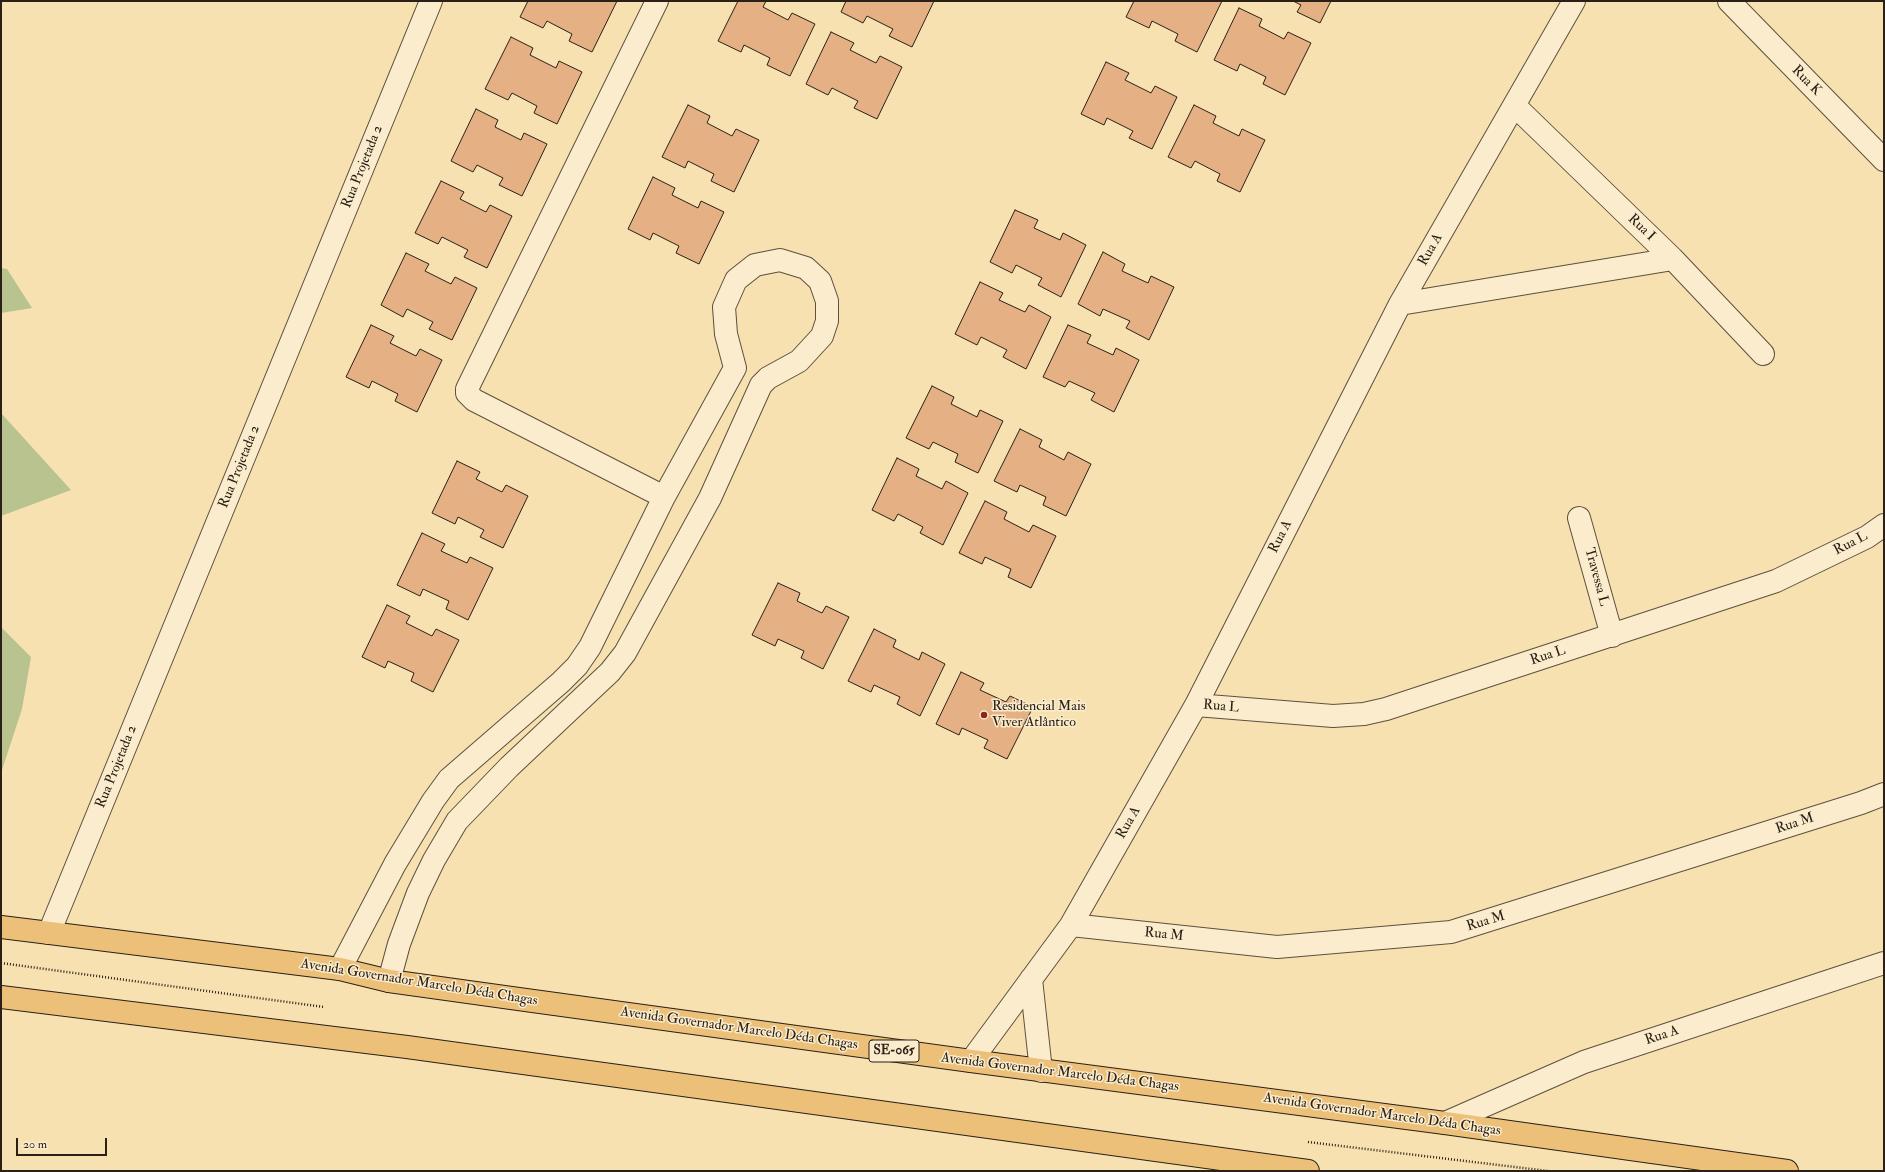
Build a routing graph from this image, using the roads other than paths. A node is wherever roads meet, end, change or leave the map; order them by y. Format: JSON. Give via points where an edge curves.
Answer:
{"nodes":[{"id":1,"x":431,"y":1,"type":"edge"},
{"id":2,"x":657,"y":1,"type":"edge"},
{"id":3,"x":1574,"y":1,"type":"edge"},
{"id":4,"x":1729,"y":1,"type":"edge"},
{"id":5,"x":1515,"y":106,"type":"junction"},
{"id":6,"x":1884,"y":160,"type":"edge"},
{"id":7,"x":1673,"y":259,"type":"junction"},
{"id":8,"x":1400,"y":304,"type":"junction"},
{"id":9,"x":1763,"y":354,"type":"dead end"},
{"id":10,"x":664,"y":497,"type":"junction"},
{"id":11,"x":1580,"y":518,"type":"dead end"},
{"id":12,"x":1884,"y":525,"type":"edge"},
{"id":13,"x":1612,"y":636,"type":"junction"},
{"id":14,"x":1196,"y":704,"type":"junction"},
{"id":15,"x":1884,"y":794,"type":"edge"},
{"id":16,"x":1071,"y":925,"type":"junction"},
{"id":17,"x":1,"y":928,"type":"edge"},
{"id":18,"x":49,"y":933,"type":"junction"},
{"id":19,"x":1884,"y":963,"type":"edge"},
{"id":20,"x":340,"y":969,"type":"junction"},
{"id":21,"x":1031,"y":979,"type":"junction"},
{"id":22,"x":389,"y":981,"type":"junction"},
{"id":23,"x":1,"y":997,"type":"edge"},
{"id":24,"x":971,"y":1062,"type":"junction"},
{"id":25,"x":1041,"y":1071,"type":"junction"},
{"id":26,"x":1445,"y":1123,"type":"junction"},
{"id":27,"x":1308,"y":1171,"type":"edge"},
{"id":28,"x":1787,"y":1171,"type":"edge"}],
"edges":[{"from":1,"to":18,"type":"street","name":"Rua Projetada 2"},
{"from":2,"to":10,"type":"street","via":[[467,393],[474,400]]},
{"from":3,"to":5,"type":"street","name":"Rua A"},
{"from":4,"to":6,"type":"street","name":"Rua K"},
{"from":5,"to":7,"type":"street","name":"Rua I"},
{"from":5,"to":8,"type":"street","name":"Rua A"},
{"from":7,"to":8,"type":"street"},
{"from":7,"to":9,"type":"street","name":"Rua I"},
{"from":8,"to":14,"type":"street","name":"Rua A"},
{"from":10,"to":20,"type":"street","via":[[590,647],[577,666],[449,780],[433,801],[395,864]]},
{"from":10,"to":22,"type":"street","via":[[735,368],[726,334],[724,308],[736,280],[755,265],[780,260],[806,268],[820,281],[827,301],[827,321],[822,336],[799,361],[768,378],[761,385],[710,498],[625,653],[610,672],[509,767],[457,821],[418,893],[399,944]]},
{"from":11,"to":13,"type":"street","name":"Travessa L"},
{"from":12,"to":13,"type":"street","name":"Rua L","via":[[1867,537],[1776,581]]},
{"from":13,"to":14,"type":"street","name":"Rua L","via":[[1364,714],[1333,716]]},
{"from":14,"to":16,"type":"street","name":"Rua A"},
{"from":15,"to":16,"type":"street","name":"Rua M","via":[[1861,804],[1451,932],[1277,947]]},
{"from":16,"to":21,"type":"street","name":"Rua A"},
{"from":17,"to":18,"type":"main road","name":"Avenida Governador Marcelo Déda Chagas","number":"SE-065"},
{"from":18,"to":20,"type":"main road","name":"Avenida Governador Marcelo Déda Chagas","number":"SE-065"},
{"from":19,"to":26,"type":"street","name":"Rua A","via":[[1584,1062]]},
{"from":20,"to":22,"type":"main road","name":"Avenida Governador Marcelo Déda Chagas","number":"SE-065"},
{"from":21,"to":24,"type":"street","name":"Rua A"},
{"from":21,"to":25,"type":"street"},
{"from":22,"to":24,"type":"main road","name":"Avenida Governador Marcelo Déda Chagas","number":"SE-065"},
{"from":23,"to":27,"type":"main road","via":[[407,1047]]},
{"from":24,"to":25,"type":"main road","name":"Avenida Governador Marcelo Déda Chagas","number":"SE-065"},
{"from":25,"to":26,"type":"main road","name":"Avenida Governador Marcelo Déda Chagas","number":"SE-065"},
{"from":26,"to":28,"type":"main road","name":"Avenida Governador Marcelo Déda Chagas","number":"SE-065"}]}
